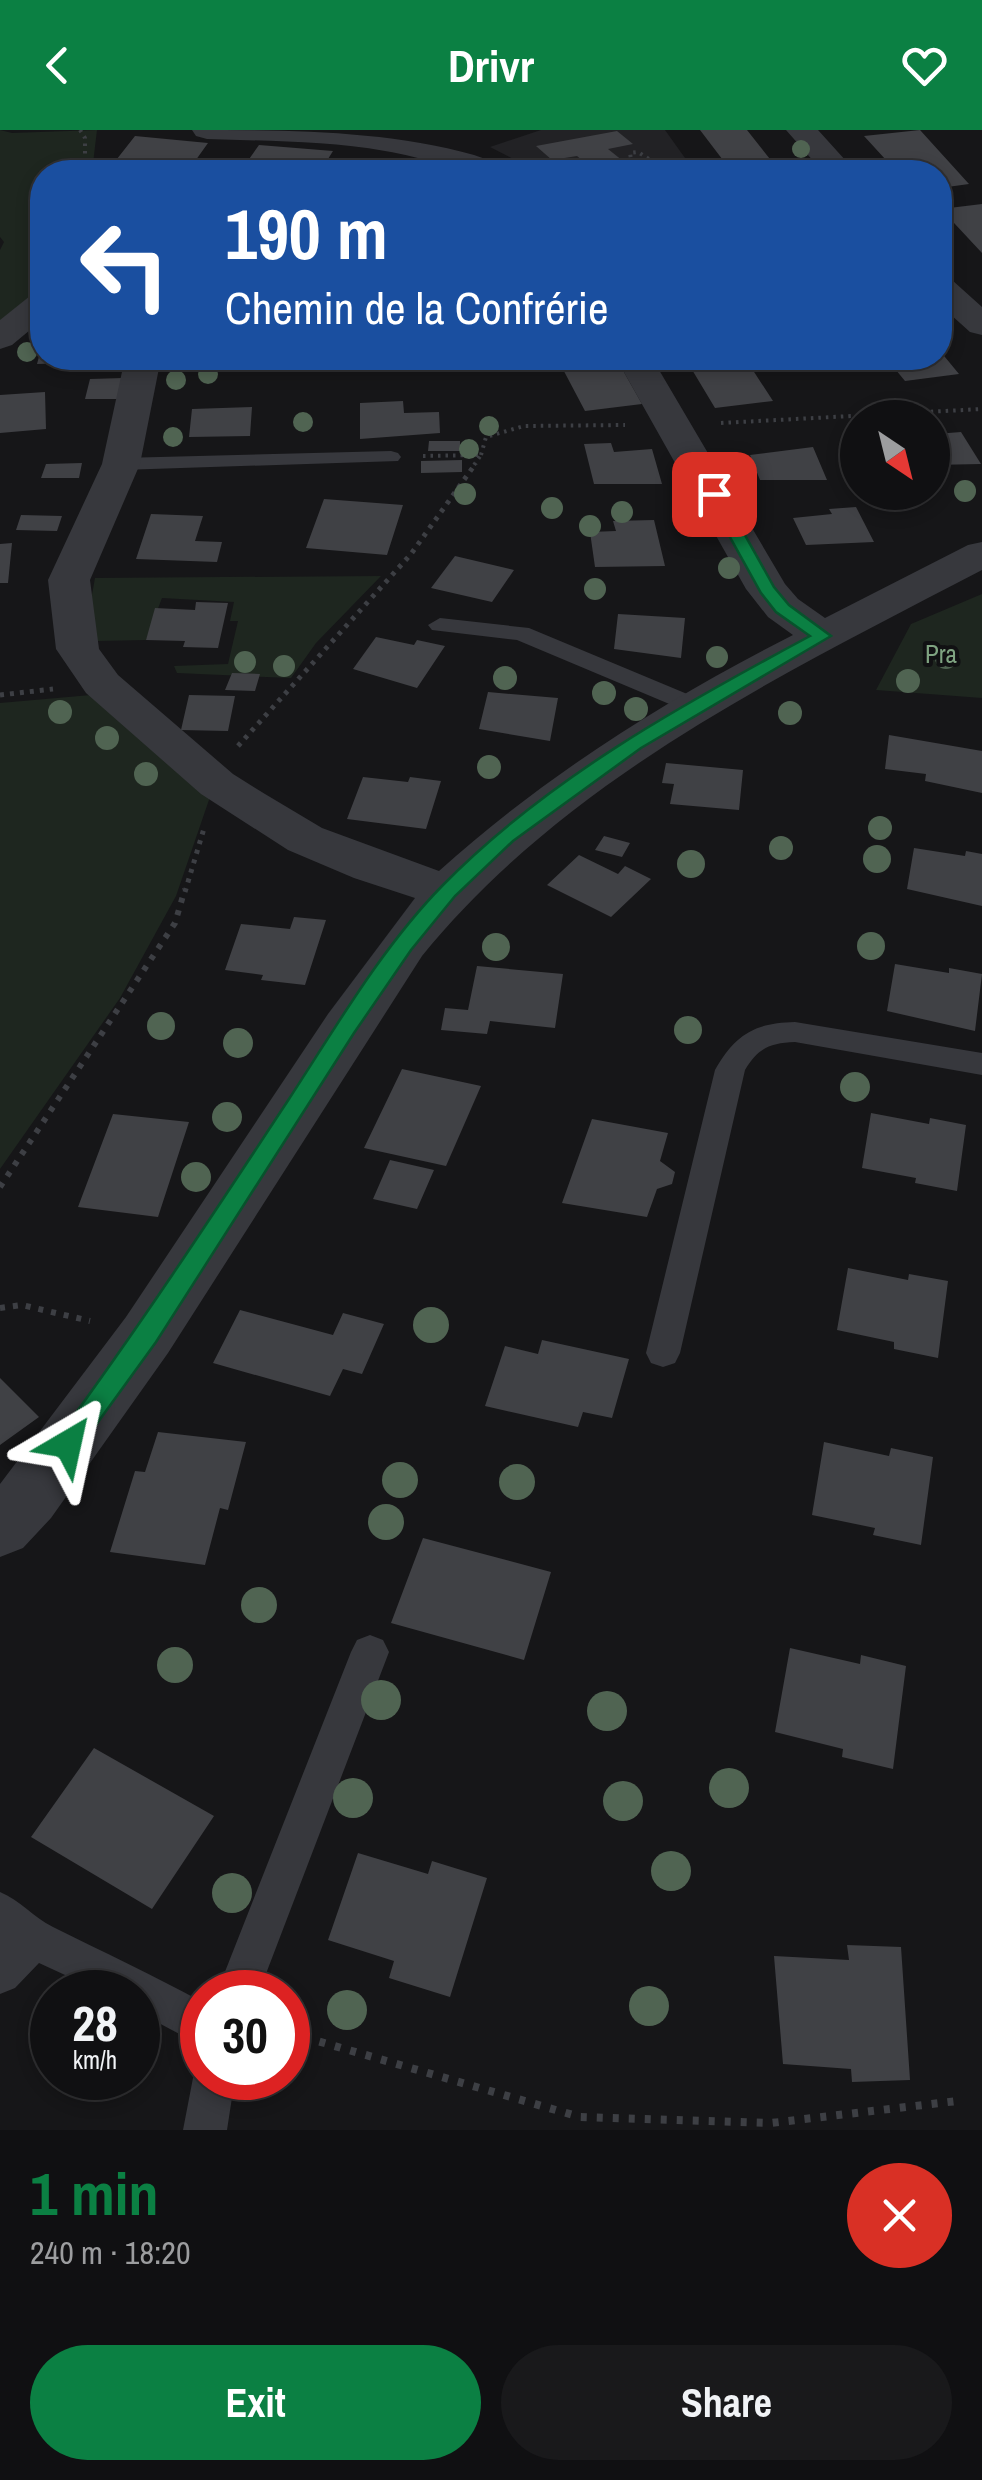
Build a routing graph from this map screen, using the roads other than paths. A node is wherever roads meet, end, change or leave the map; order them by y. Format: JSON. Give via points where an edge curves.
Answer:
{"nodes":[{"id":1,"x":207,"y":130,"type":"edge"},
{"id":2,"x":802,"y":130,"type":"edge"},
{"id":3,"x":462,"y":160,"type":"edge"},
{"id":4,"x":829,"y":160,"type":"edge"},
{"id":5,"x":952,"y":298,"type":"edge"},
{"id":6,"x":30,"y":313,"type":"edge"},
{"id":7,"x":982,"y":325,"type":"edge"},
{"id":8,"x":0,"y":338,"type":"edge"},
{"id":9,"x":141,"y":370,"type":"edge"},
{"id":10,"x":641,"y":370,"type":"edge"},
{"id":11,"x":391,"y":457,"type":"dead end"},
{"id":12,"x":121,"y":464,"type":"junction"},
{"id":13,"x":982,"y":554,"type":"edge"},
{"id":14,"x":440,"y":625,"type":"dead end"},
{"id":15,"x":822,"y":636,"type":"junction"},
{"id":16,"x":695,"y":706,"type":"junction"},
{"id":17,"x":448,"y":891,"type":"junction"},
{"id":18,"x":982,"y":1064,"type":"edge"},
{"id":19,"x":663,"y":1353,"type":"dead end"},
{"id":20,"x":0,"y":1528,"type":"edge"},
{"id":21,"x":370,"y":1652,"type":"dead end"},
{"id":22,"x":0,"y":1912,"type":"edge"},
{"id":23,"x":33,"y":1939,"type":"junction"},
{"id":24,"x":247,"y":1970,"type":"edge"},
{"id":25,"x":0,"y":1974,"type":"edge"},
{"id":26,"x":180,"y":2013,"type":"edge"},
{"id":27,"x":210,"y":2100,"type":"edge"},
{"id":28,"x":205,"y":2130,"type":"edge"}],
"edges":[{"from":1,"to":3,"type":"street","via":[[382,140]]},
{"from":2,"to":4,"type":"street"},
{"from":5,"to":7,"type":"street"},
{"from":6,"to":8,"type":"street"},
{"from":9,"to":12,"type":"street"},
{"from":10,"to":15,"type":"street","via":[[767,589]]},
{"from":11,"to":12,"type":"lane"},
{"from":12,"to":17,"type":"street","via":[[69,580],[78,649],[102,684],[217,784],[305,840]]},
{"from":13,"to":15,"type":"street"},
{"from":14,"to":16,"type":"lane","via":[[521,633]]},
{"from":15,"to":16,"type":"street"},
{"from":16,"to":17,"type":"street","via":[[506,836]]},
{"from":17,"to":20,"type":"street","via":[[347,1028],[148,1335]]},
{"from":18,"to":19,"type":"lane","via":[[795,1032],[766,1032],[742,1047],[730,1070]]},
{"from":21,"to":24,"type":"lane"},
{"from":22,"to":23,"type":"lane"},
{"from":23,"to":25,"type":"lane"},
{"from":23,"to":26,"type":"lane"},
{"from":27,"to":28,"type":"lane"}]}
